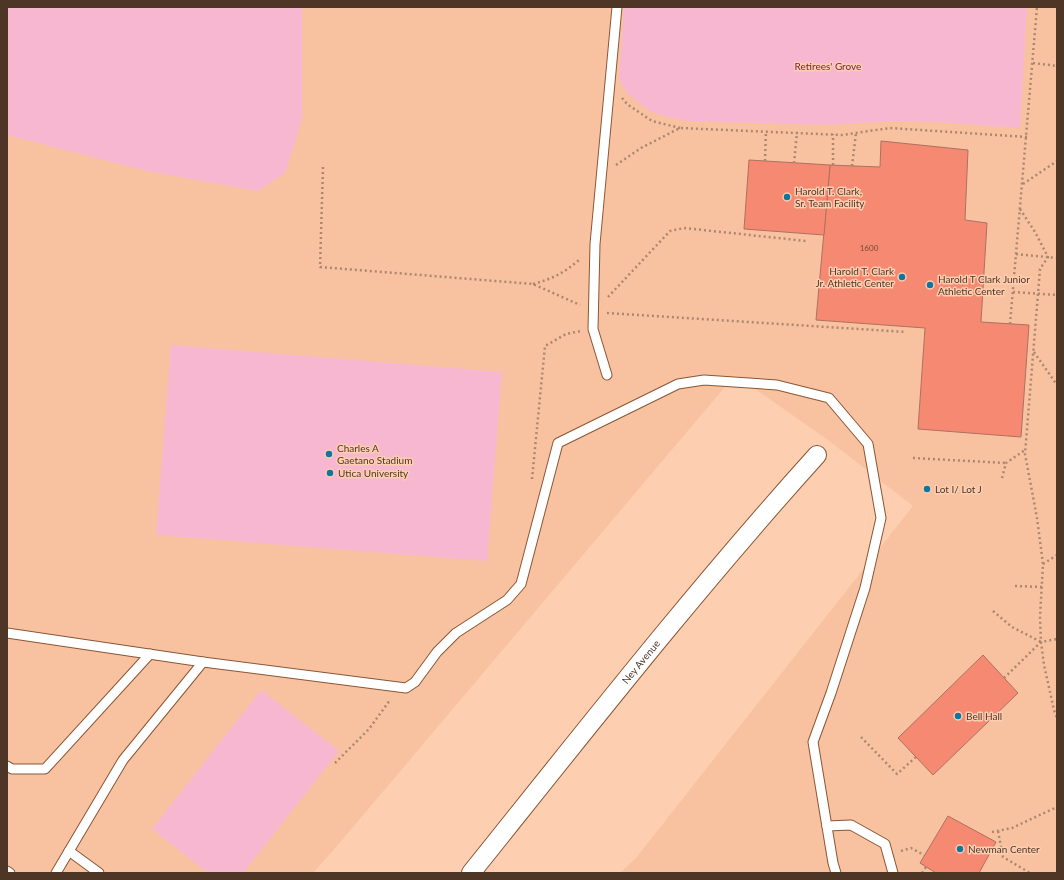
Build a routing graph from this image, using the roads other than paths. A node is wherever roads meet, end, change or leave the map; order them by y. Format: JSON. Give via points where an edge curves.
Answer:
{"nodes":[{"id":1,"x":617,"y":7,"type":"edge"},
{"id":2,"x":607,"y":375,"type":"dead end"},
{"id":3,"x":817,"y":455,"type":"dead end"},
{"id":4,"x":7,"y":633,"type":"edge"},
{"id":5,"x":150,"y":654,"type":"junction"},
{"id":6,"x":203,"y":662,"type":"junction"},
{"id":7,"x":7,"y":766,"type":"edge"},
{"id":8,"x":827,"y":826,"type":"junction"},
{"id":9,"x":70,"y":851,"type":"junction"},
{"id":10,"x":7,"y":871,"type":"edge"},
{"id":11,"x":10,"y":873,"type":"edge"},
{"id":12,"x":56,"y":873,"type":"edge"},
{"id":13,"x":100,"y":873,"type":"edge"},
{"id":14,"x":471,"y":873,"type":"edge"},
{"id":15,"x":836,"y":873,"type":"edge"},
{"id":16,"x":893,"y":873,"type":"edge"}],
"edges":[{"from":1,"to":2,"type":"lane","via":[[595,244],[593,329]]},
{"from":3,"to":14,"type":"street","name":"Ney Avenue","via":[[734,550]]},
{"from":4,"to":5,"type":"lane"},
{"from":5,"to":6,"type":"lane"},
{"from":5,"to":7,"type":"lane","via":[[45,768]]},
{"from":6,"to":8,"type":"lane","via":[[406,688],[415,682],[437,652],[456,633],[507,600],[521,584],[558,443],[678,384],[704,380],[777,386],[829,398],[868,444],[881,518],[865,588],[813,742]]},
{"from":6,"to":9,"type":"lane","via":[[123,760]]},
{"from":8,"to":15,"type":"lane"},
{"from":8,"to":16,"type":"lane","via":[[851,825],[885,844]]},
{"from":9,"to":12,"type":"lane"},
{"from":9,"to":13,"type":"lane"},
{"from":10,"to":11,"type":"lane"}]}
